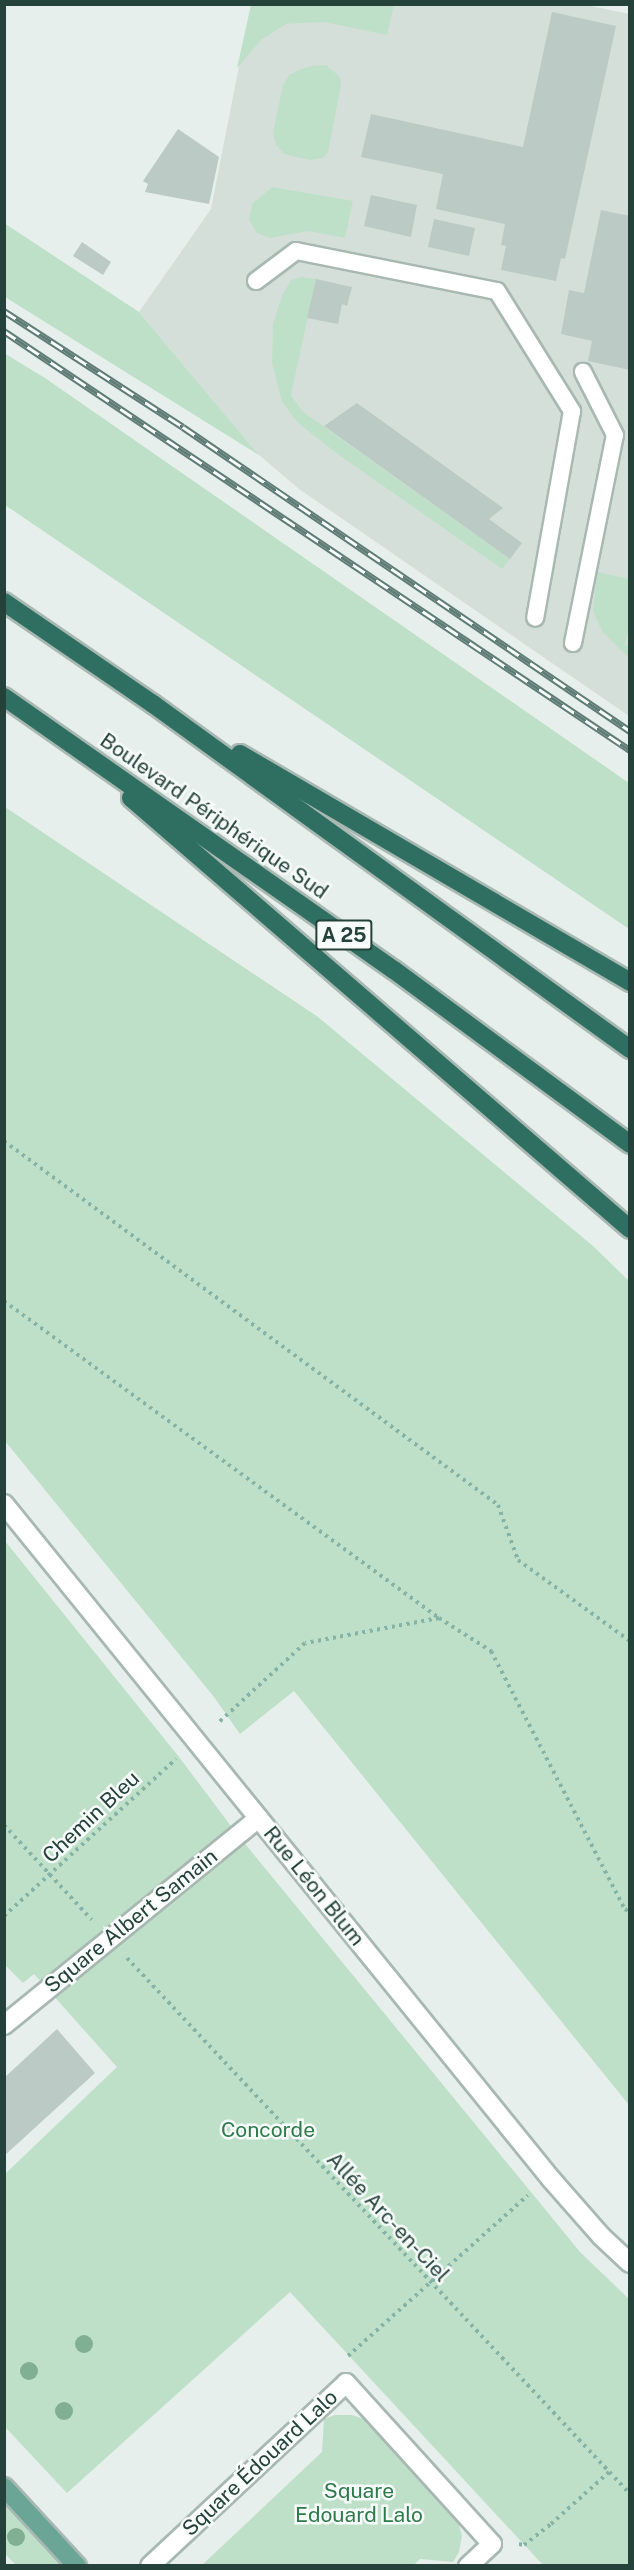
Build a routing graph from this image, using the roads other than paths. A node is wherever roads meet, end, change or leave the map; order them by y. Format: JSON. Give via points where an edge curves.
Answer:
{"nodes":[{"id":1,"x":256,"y":281,"type":"dead end"},
{"id":2,"x":583,"y":372,"type":"dead end"},
{"id":3,"x":4,"y":602,"type":"edge"},
{"id":4,"x":535,"y":618,"type":"dead end"},
{"id":5,"x":573,"y":643,"type":"dead end"},
{"id":6,"x":4,"y":697,"type":"edge"},
{"id":7,"x":153,"y":704,"type":"junction"},
{"id":8,"x":55,"y":732,"type":"junction"},
{"id":9,"x":630,"y":982,"type":"edge"},
{"id":10,"x":630,"y":1049,"type":"edge"},
{"id":11,"x":630,"y":1144,"type":"edge"},
{"id":12,"x":630,"y":1228,"type":"edge"},
{"id":13,"x":4,"y":1504,"type":"edge"},
{"id":14,"x":259,"y":1818,"type":"junction"},
{"id":15,"x":4,"y":2025,"type":"edge"},
{"id":16,"x":630,"y":2263,"type":"edge"},
{"id":17,"x":4,"y":2487,"type":"edge"},
{"id":18,"x":77,"y":2565,"type":"edge"},
{"id":19,"x":150,"y":2565,"type":"edge"},
{"id":20,"x":468,"y":2565,"type":"edge"}],
"edges":[{"from":1,"to":4,"type":"lane","via":[[296,251],[497,291],[572,411]]},
{"from":2,"to":5,"type":"lane","via":[[615,435]]},
{"from":3,"to":7,"type":"highway"},
{"from":6,"to":8,"type":"highway","name":"Boulevard Périphérique Sud","number":"A 25"},
{"from":7,"to":9,"type":"highway"},
{"from":7,"to":10,"type":"highway"},
{"from":8,"to":11,"type":"highway","name":"Boulevard Périphérique Sud","number":"A 25","via":[[394,970]]},
{"from":8,"to":12,"type":"highway"},
{"from":13,"to":14,"type":"street","name":"Rue Léon Blum"},
{"from":14,"to":15,"type":"street","name":"Square Albert Samain"},
{"from":14,"to":16,"type":"street","name":"Rue Léon Blum","via":[[551,2179]]},
{"from":17,"to":18,"type":"main road"},
{"from":19,"to":20,"type":"street","name":"Square Édouard Lalo","via":[[346,2383],[492,2544]]}]}
